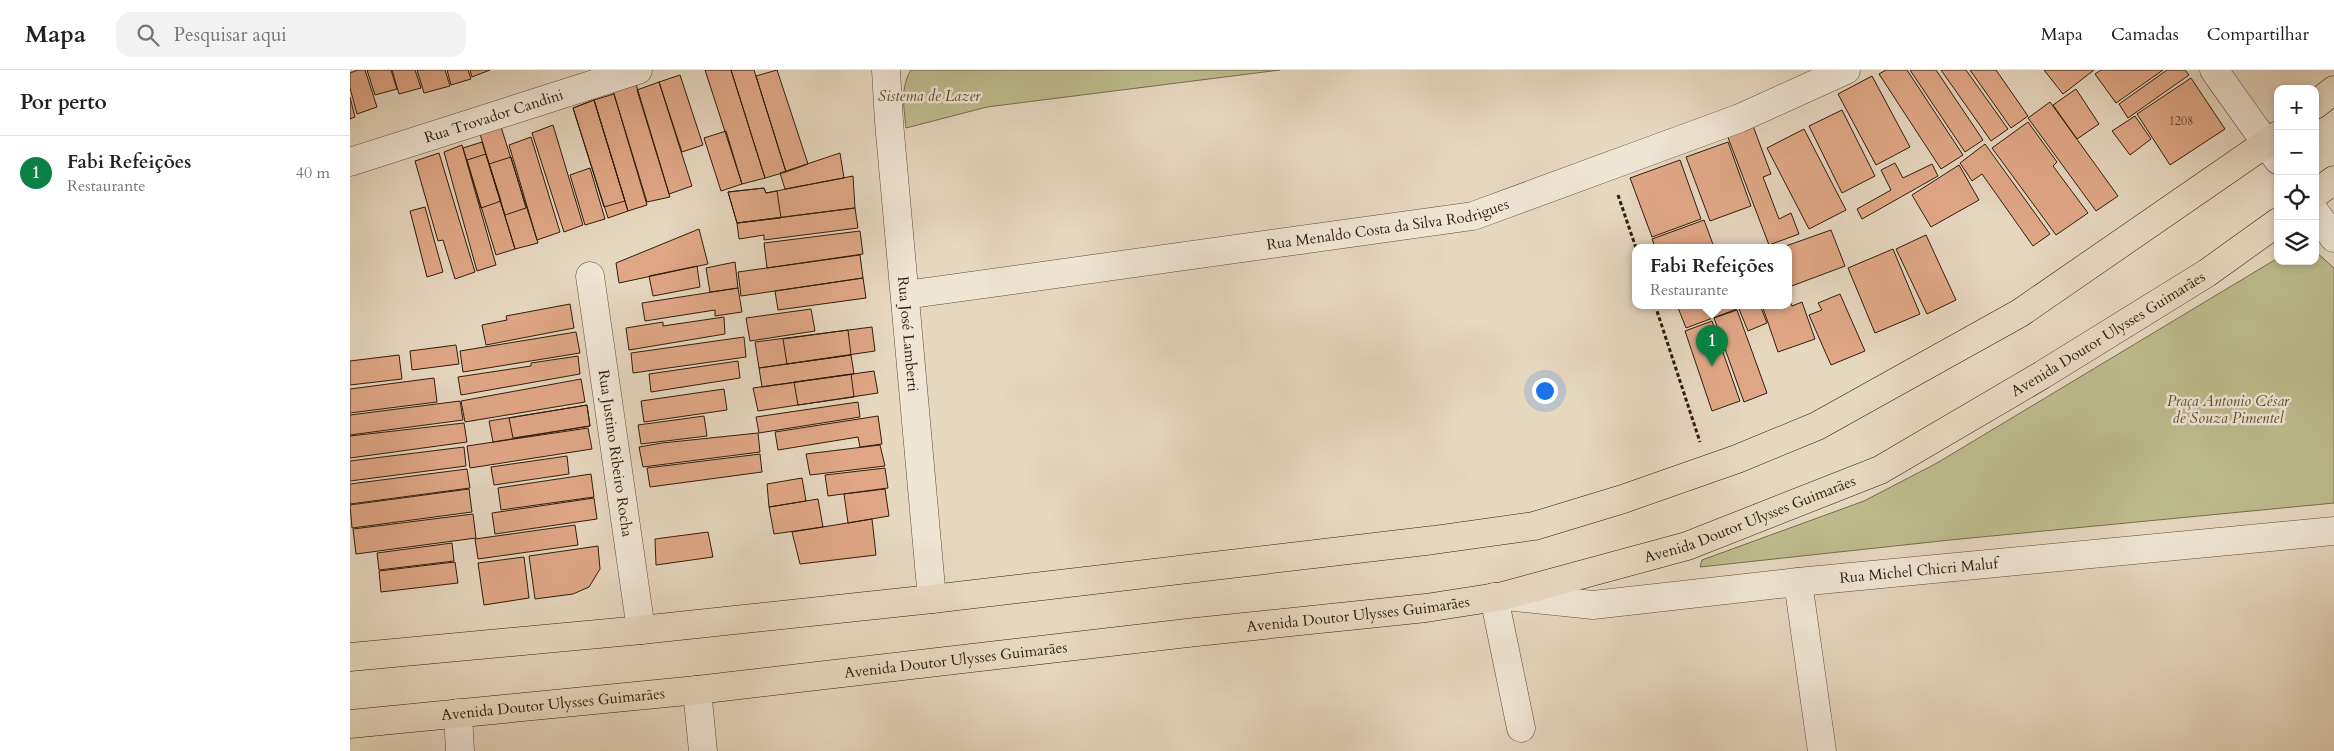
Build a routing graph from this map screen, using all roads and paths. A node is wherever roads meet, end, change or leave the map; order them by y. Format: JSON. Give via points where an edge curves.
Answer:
{"nodes":[{"id":1,"x":638,"y":70,"type":"edge"},
{"id":2,"x":886,"y":70,"type":"edge"},
{"id":3,"x":1846,"y":70,"type":"edge"},
{"id":4,"x":2214,"y":70,"type":"edge"},
{"id":5,"x":2334,"y":90,"type":"edge"},
{"id":6,"x":2319,"y":102,"type":"edge"},
{"id":7,"x":2274,"y":146,"type":"edge"},
{"id":8,"x":350,"y":162,"type":"edge"},
{"id":9,"x":1609,"y":166,"type":"junction"},
{"id":10,"x":2334,"y":180,"type":"edge"},
{"id":11,"x":2319,"y":191,"type":"edge"},
{"id":12,"x":2319,"y":217,"type":"edge"},
{"id":13,"x":2274,"y":225,"type":"edge"},
{"id":14,"x":2334,"y":238,"type":"edge"},
{"id":15,"x":1635,"y":244,"type":"edge"},
{"id":16,"x":590,"y":276,"type":"dead end"},
{"id":17,"x":905,"y":295,"type":"junction"},
{"id":18,"x":1656,"y":309,"type":"edge"},
{"id":19,"x":1709,"y":468,"type":"junction"},
{"id":20,"x":2334,"y":531,"type":"edge"},
{"id":21,"x":1798,"y":582,"type":"junction"},
{"id":22,"x":1499,"y":596,"type":"junction"},
{"id":23,"x":932,"y":599,"type":"junction"},
{"id":24,"x":641,"y":630,"type":"junction"},
{"id":25,"x":350,"y":657,"type":"edge"},
{"id":26,"x":697,"y":690,"type":"junction"},
{"id":27,"x":458,"y":713,"type":"junction"},
{"id":28,"x":350,"y":724,"type":"edge"},
{"id":29,"x":1521,"y":728,"type":"dead end"},
{"id":30,"x":460,"y":751,"type":"edge"},
{"id":31,"x":703,"y":751,"type":"edge"},
{"id":32,"x":1822,"y":751,"type":"edge"}],
"edges":[{"from":1,"to":8,"type":"street","name":"Rua Trovador Candini"},
{"from":2,"to":17,"type":"street","name":"Rua José Lamberti"},
{"from":3,"to":9,"type":"street","name":"Rua Menaldo Costa da Silva Rodrigues","via":[[1740,118]]},
{"from":4,"to":7,"type":"street"},
{"from":5,"to":6,"type":"main road"},
{"from":7,"to":19,"type":"main road","via":[[2020,313],[1818,426]]},
{"from":9,"to":15,"type":"path"},
{"from":9,"to":17,"type":"street","name":"Rua Menaldo Costa da Silva Rodrigues","via":[[1473,216]]},
{"from":10,"to":11,"type":"main road"},
{"from":12,"to":14,"type":"street"},
{"from":13,"to":22,"type":"main road","name":"Avenida Doutor Ulysses Guimarães","via":[[2207,272],[2042,375],[1880,470],[1687,546]]},
{"from":16,"to":24,"type":"street","name":"Rua Justino Ribeiro Rocha"},
{"from":17,"to":23,"type":"street","name":"Rua José Lamberti"},
{"from":18,"to":19,"type":"path"},
{"from":19,"to":23,"type":"main road","via":[[1534,526]]},
{"from":20,"to":21,"type":"street","name":"Rua Michel Chicri Maluf"},
{"from":21,"to":22,"type":"street","name":"Rua Michel Chicri Maluf","via":[[1594,605]]},
{"from":21,"to":32,"type":"street"},
{"from":22,"to":26,"type":"main road","name":"Avenida Doutor Ulysses Guimarães","via":[[1426,608]]},
{"from":22,"to":29,"type":"street"},
{"from":23,"to":24,"type":"main road"},
{"from":24,"to":25,"type":"main road"},
{"from":26,"to":27,"type":"main road","name":"Avenida Doutor Ulysses Guimarães"},
{"from":26,"to":31,"type":"street"},
{"from":27,"to":28,"type":"main road","name":"Avenida Doutor Ulysses Guimarães"},
{"from":27,"to":30,"type":"street"}]}
